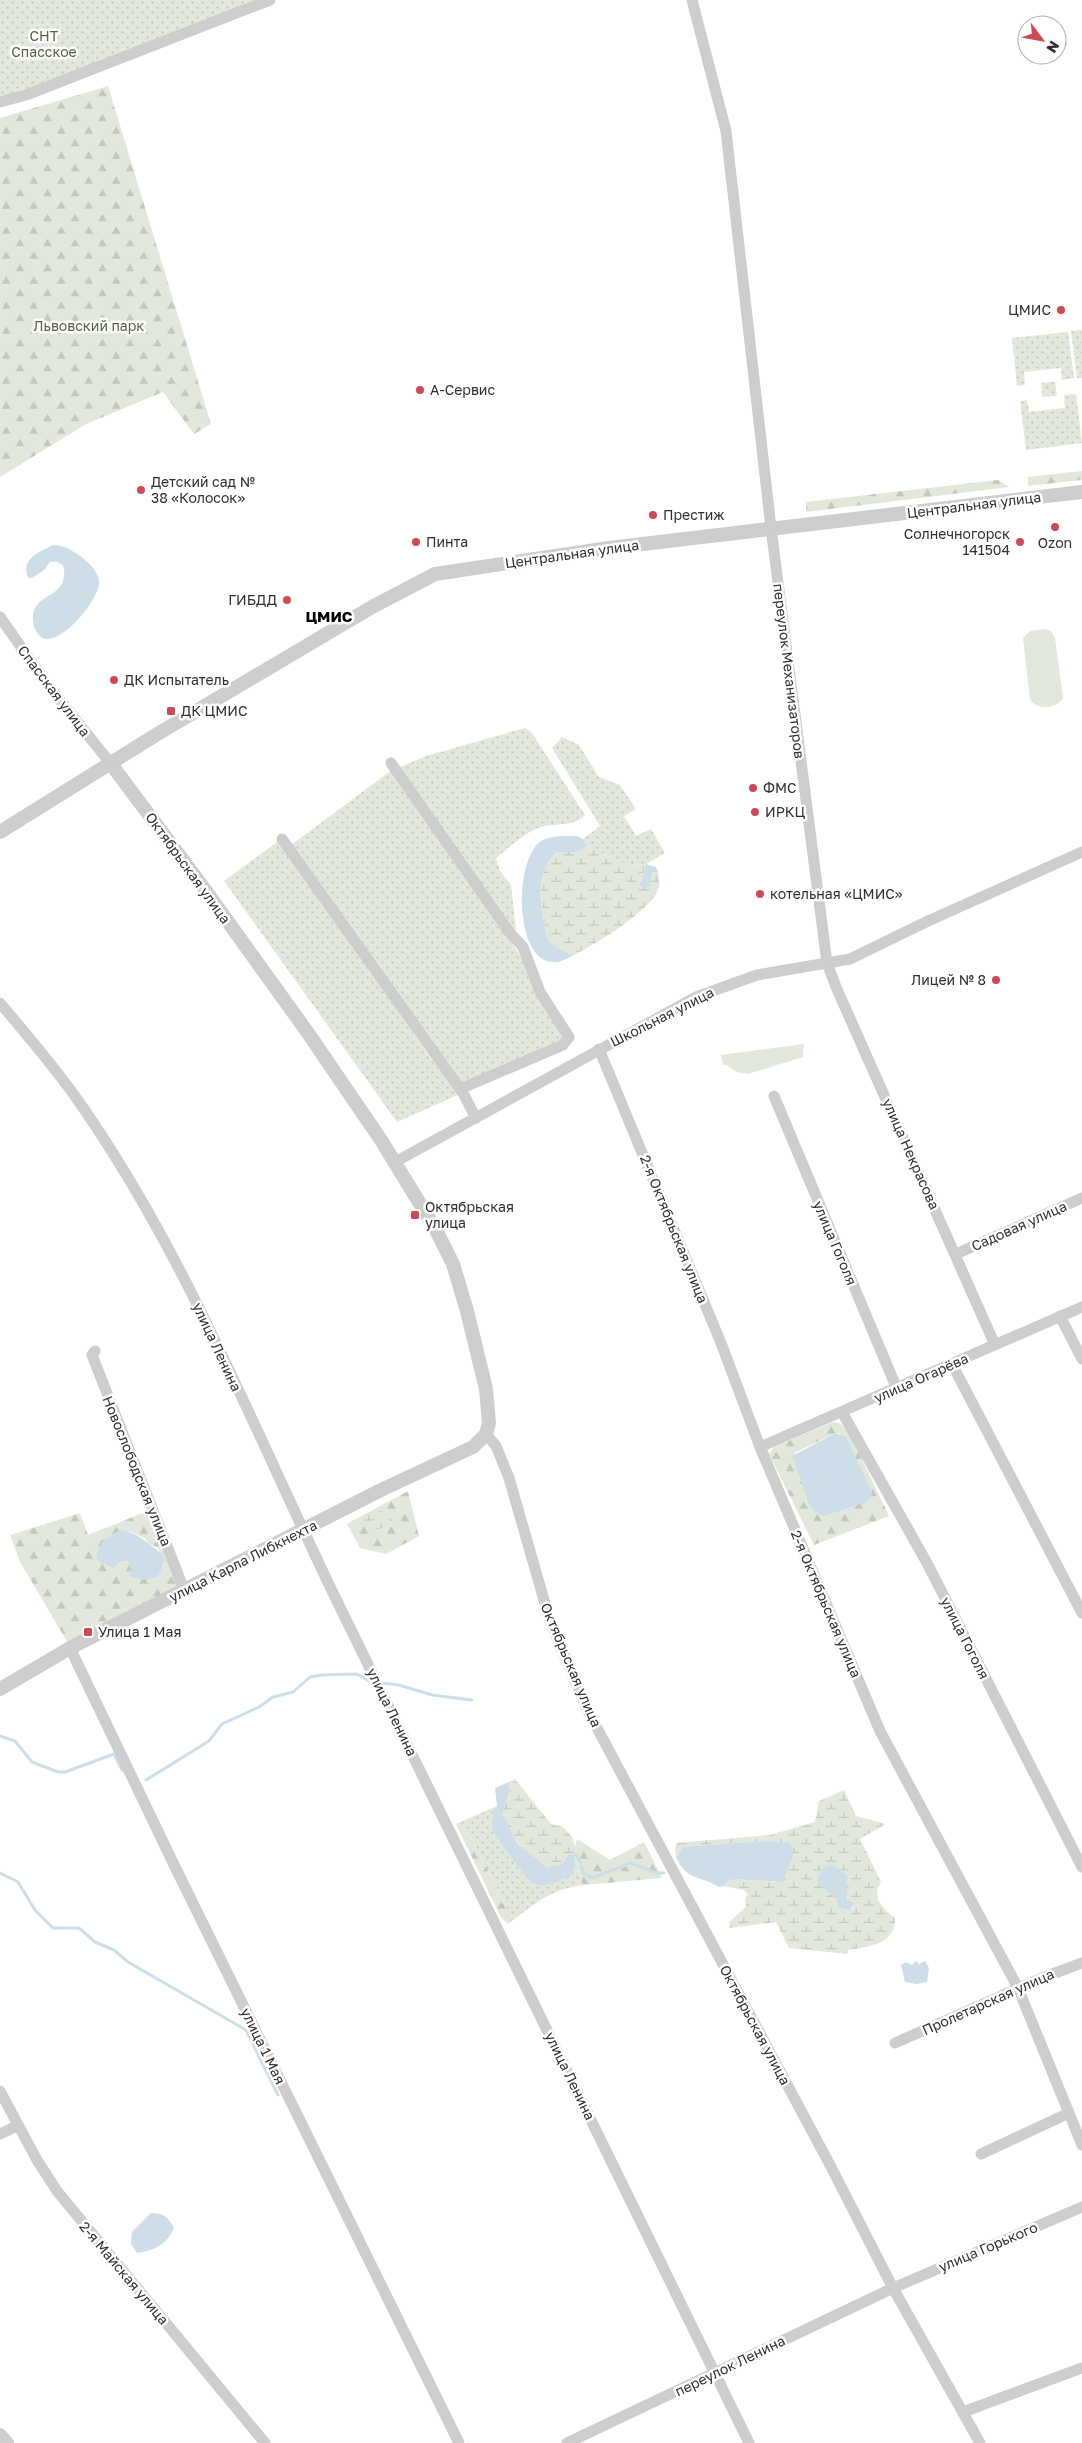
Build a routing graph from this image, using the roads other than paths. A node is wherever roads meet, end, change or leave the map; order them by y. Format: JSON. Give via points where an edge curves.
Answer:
{"nodes":[{"id":1,"x":692,"y":0,"type":"edge"},
{"id":2,"x":264,"y":1,"type":"edge"},
{"id":3,"x":0,"y":102,"type":"edge"},
{"id":4,"x":1082,"y":492,"type":"edge"},
{"id":5,"x":771,"y":528,"type":"junction"},
{"id":6,"x":0,"y":617,"type":"edge"},
{"id":7,"x":391,"y":763,"type":"dead end"},
{"id":8,"x":111,"y":764,"type":"junction"},
{"id":9,"x":0,"y":832,"type":"edge"},
{"id":10,"x":282,"y":839,"type":"dead end"},
{"id":11,"x":1082,"y":852,"type":"edge"},
{"id":12,"x":827,"y":962,"type":"junction"},
{"id":13,"x":0,"y":1003,"type":"edge"},
{"id":14,"x":599,"y":1049,"type":"junction"},
{"id":15,"x":460,"y":1089,"type":"junction"},
{"id":16,"x":774,"y":1096,"type":"dead end"},
{"id":17,"x":476,"y":1118,"type":"junction"},
{"id":18,"x":395,"y":1162,"type":"junction"},
{"id":19,"x":1082,"y":1198,"type":"edge"},
{"id":20,"x":956,"y":1254,"type":"junction"},
{"id":21,"x":1082,"y":1306,"type":"edge"},
{"id":22,"x":1060,"y":1316,"type":"junction"},
{"id":23,"x":995,"y":1345,"type":"junction"},
{"id":24,"x":95,"y":1350,"type":"dead end"},
{"id":25,"x":1082,"y":1359,"type":"edge"},
{"id":26,"x":952,"y":1364,"type":"junction"},
{"id":27,"x":897,"y":1389,"type":"junction"},
{"id":28,"x":842,"y":1412,"type":"junction"},
{"id":29,"x":486,"y":1434,"type":"junction"},
{"id":30,"x":760,"y":1447,"type":"junction"},
{"id":31,"x":303,"y":1531,"type":"junction"},
{"id":32,"x":185,"y":1592,"type":"junction"},
{"id":33,"x":1082,"y":1612,"type":"edge"},
{"id":34,"x":70,"y":1648,"type":"junction"},
{"id":35,"x":0,"y":1689,"type":"edge"},
{"id":36,"x":1082,"y":1867,"type":"edge"},
{"id":37,"x":1082,"y":1963,"type":"edge"},
{"id":38,"x":1018,"y":1988,"type":"junction"},
{"id":39,"x":895,"y":2043,"type":"dead end"},
{"id":40,"x":0,"y":2091,"type":"edge"},
{"id":41,"x":1069,"y":2113,"type":"junction"},
{"id":42,"x":17,"y":2126,"type":"junction"},
{"id":43,"x":0,"y":2134,"type":"edge"},
{"id":44,"x":1082,"y":2145,"type":"edge"},
{"id":45,"x":981,"y":2154,"type":"dead end"},
{"id":46,"x":1082,"y":2207,"type":"edge"},
{"id":47,"x":894,"y":2288,"type":"junction"},
{"id":48,"x":1082,"y":2368,"type":"edge"},
{"id":49,"x":715,"y":2374,"type":"junction"},
{"id":50,"x":963,"y":2412,"type":"junction"},
{"id":51,"x":0,"y":2435,"type":"edge"},
{"id":52,"x":7,"y":2443,"type":"edge"},
{"id":53,"x":265,"y":2443,"type":"edge"},
{"id":54,"x":459,"y":2443,"type":"edge"},
{"id":55,"x":567,"y":2443,"type":"edge"},
{"id":56,"x":749,"y":2443,"type":"edge"},
{"id":57,"x":980,"y":2443,"type":"edge"}],
"edges":[{"from":1,"to":5,"type":"street","name":"переулок Механизаторов","via":[[726,131]]},
{"from":2,"to":3,"type":"street","via":[[26,95]]},
{"from":4,"to":5,"type":"street","name":"Центральная улица"},
{"from":5,"to":8,"type":"street","name":"Центральная улица","via":[[435,574],[372,607],[159,732]]},
{"from":5,"to":12,"type":"street","name":"переулок Механизаторов"},
{"from":6,"to":8,"type":"street","name":"Спасская улица","via":[[47,684]]},
{"from":7,"to":15,"type":"street","via":[[523,947],[540,992],[569,1037],[563,1045]]},
{"from":8,"to":9,"type":"street","name":"Центральная улица"},
{"from":8,"to":18,"type":"street","name":"Октябрьская улица","via":[[278,991]]},
{"from":10,"to":15,"type":"street"},
{"from":11,"to":12,"type":"street","name":"Школьная улица","via":[[866,952],[843,961]]},
{"from":12,"to":14,"type":"street","name":"Школьная улица","via":[[757,975],[715,989]]},
{"from":12,"to":20,"type":"street","name":"улица Некрасова"},
{"from":13,"to":31,"type":"street","name":"улица Ленина","via":[[76,1097],[151,1217],[224,1360]]},
{"from":14,"to":17,"type":"street","name":"Школьная улица"},
{"from":14,"to":30,"type":"street","name":"2-я Октябрьская улица","via":[[721,1343]]},
{"from":15,"to":17,"type":"street"},
{"from":16,"to":27,"type":"street","name":"улица Гоголя"},
{"from":17,"to":18,"type":"street","name":"Школьная улица"},
{"from":18,"to":29,"type":"street","name":"Октябрьская улица","via":[[453,1264],[486,1389],[489,1411]]},
{"from":19,"to":20,"type":"street","name":"Садовая улица"},
{"from":20,"to":23,"type":"street","name":"улица Некрасова"},
{"from":21,"to":22,"type":"street","name":"улица Огарёва"},
{"from":22,"to":23,"type":"street","name":"улица Огарёва"},
{"from":22,"to":25,"type":"street"},
{"from":23,"to":26,"type":"street","name":"улица Огарёва"},
{"from":24,"to":32,"type":"street","name":"Новослободская улица","via":[[92,1355]]},
{"from":26,"to":27,"type":"street","name":"улица Огарёва"},
{"from":26,"to":33,"type":"street"},
{"from":27,"to":28,"type":"street","name":"улица Огарёва"},
{"from":28,"to":30,"type":"street","name":"улица Огарёва"},
{"from":28,"to":36,"type":"street","name":"улица Гоголя","via":[[927,1563]]},
{"from":29,"to":31,"type":"street","name":"улица Карла Либкнехта","via":[[466,1451]]},
{"from":29,"to":47,"type":"street","name":"Октябрьская улица","via":[[496,1446],[509,1478],[550,1621],[589,1713]]},
{"from":30,"to":38,"type":"street","name":"2-я Октябрьская улица","via":[[880,1731]]},
{"from":31,"to":32,"type":"street","name":"улица Карла Либкнехта"},
{"from":31,"to":49,"type":"street","name":"улица Ленина"},
{"from":32,"to":34,"type":"street","name":"улица Карла Либкнехта"},
{"from":34,"to":35,"type":"street","name":"улица Карла Либкнехта"},
{"from":34,"to":54,"type":"street","name":"улица 1 Мая"},
{"from":37,"to":38,"type":"street","name":"Пролетарская улица"},
{"from":38,"to":39,"type":"street","name":"Пролетарская улица"},
{"from":38,"to":41,"type":"street","name":"2-я Октябрьская улица"},
{"from":40,"to":42,"type":"street","name":"2-я Майская улица"},
{"from":41,"to":44,"type":"street","name":"2-я Октябрьская улица"},
{"from":41,"to":45,"type":"street"},
{"from":42,"to":43,"type":"street"},
{"from":42,"to":53,"type":"street","name":"2-я Майская улица","via":[[57,2191]]},
{"from":46,"to":47,"type":"street","name":"улица Горького"},
{"from":47,"to":49,"type":"street","name":"переулок Ленина"},
{"from":47,"to":50,"type":"street","name":"Октябрьская улица"},
{"from":48,"to":50,"type":"street"},
{"from":49,"to":55,"type":"street","name":"переулок Ленина"},
{"from":49,"to":56,"type":"street","name":"улица Ленина"},
{"from":50,"to":57,"type":"street","name":"Октябрьская улица"},
{"from":51,"to":52,"type":"street"}]}
